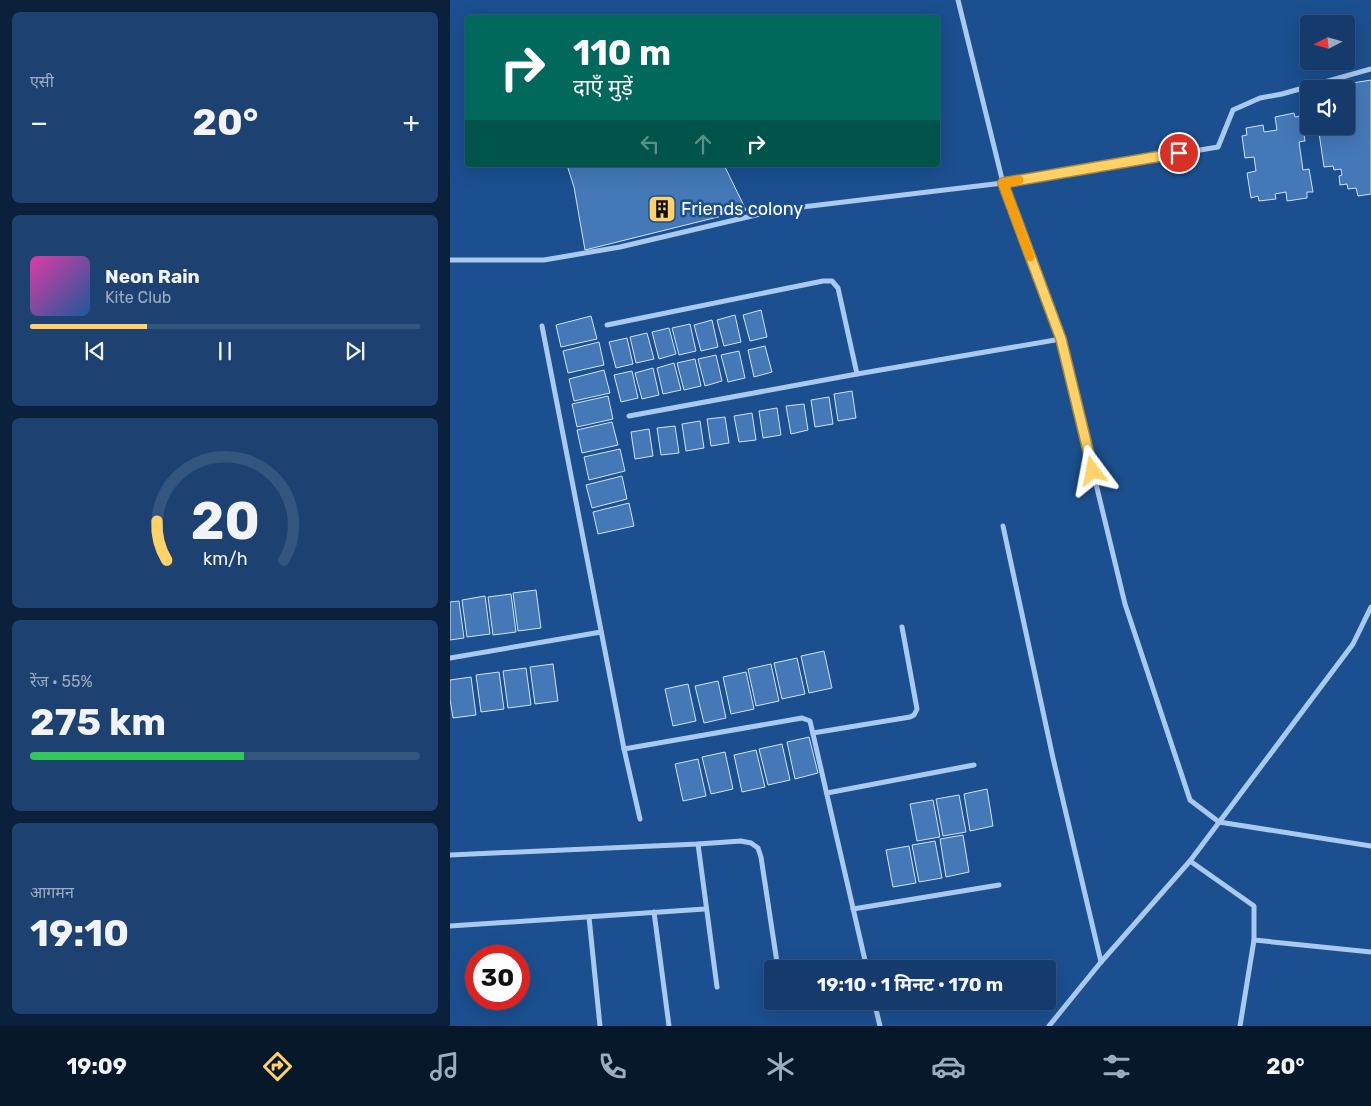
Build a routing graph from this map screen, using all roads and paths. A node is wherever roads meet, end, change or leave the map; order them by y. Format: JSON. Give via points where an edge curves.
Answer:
{"nodes":[{"id":1,"x":958,"y":0,"type":"edge"},
{"id":2,"x":1371,"y":69,"type":"edge"},
{"id":3,"x":1003,"y":183,"type":"junction"},
{"id":4,"x":450,"y":260,"type":"edge"},
{"id":5,"x":608,"y":325,"type":"dead end"},
{"id":6,"x":542,"y":326,"type":"dead end"},
{"id":7,"x":1061,"y":339,"type":"junction"},
{"id":8,"x":857,"y":374,"type":"junction"},
{"id":9,"x":629,"y":416,"type":"dead end"},
{"id":10,"x":1003,"y":526,"type":"dead end"},
{"id":11,"x":1371,"y":606,"type":"edge"},
{"id":12,"x":902,"y":627,"type":"dead end"},
{"id":13,"x":601,"y":632,"type":"junction"},
{"id":14,"x":450,"y":658,"type":"edge"},
{"id":15,"x":813,"y":733,"type":"junction"},
{"id":16,"x":624,"y":749,"type":"junction"},
{"id":17,"x":974,"y":765,"type":"dead end"},
{"id":18,"x":827,"y":793,"type":"junction"},
{"id":19,"x":640,"y":819,"type":"dead end"},
{"id":20,"x":1219,"y":822,"type":"junction"},
{"id":21,"x":698,"y":844,"type":"junction"},
{"id":22,"x":1371,"y":846,"type":"edge"},
{"id":23,"x":450,"y":855,"type":"edge"},
{"id":24,"x":1190,"y":861,"type":"junction"},
{"id":25,"x":999,"y":885,"type":"dead end"},
{"id":26,"x":706,"y":909,"type":"junction"},
{"id":27,"x":853,"y":909,"type":"junction"},
{"id":28,"x":654,"y":912,"type":"junction"},
{"id":29,"x":589,"y":917,"type":"junction"},
{"id":30,"x":450,"y":926,"type":"edge"},
{"id":31,"x":1254,"y":940,"type":"junction"},
{"id":32,"x":1371,"y":952,"type":"edge"},
{"id":33,"x":777,"y":960,"type":"edge"},
{"id":34,"x":865,"y":960,"type":"edge"},
{"id":35,"x":1101,"y":962,"type":"junction"},
{"id":36,"x":716,"y":987,"type":"dead end"},
{"id":37,"x":876,"y":1010,"type":"edge"},
{"id":38,"x":600,"y":1026,"type":"edge"},
{"id":39,"x":669,"y":1026,"type":"edge"},
{"id":40,"x":880,"y":1026,"type":"edge"},
{"id":41,"x":1048,"y":1026,"type":"edge"},
{"id":42,"x":1240,"y":1026,"type":"edge"}],
"edges":[{"from":1,"to":3,"type":"street"},
{"from":2,"to":3,"type":"street","via":[[1260,98],[1233,110],[1218,146]]},
{"from":3,"to":4,"type":"street","via":[[777,210],[620,247],[544,260]]},
{"from":3,"to":7,"type":"street"},
{"from":5,"to":8,"type":"street","via":[[832,280],[838,288]]},
{"from":6,"to":13,"type":"street"},
{"from":7,"to":8,"type":"street"},
{"from":7,"to":20,"type":"street","via":[[1125,604],[1190,800]]},
{"from":8,"to":9,"type":"street"},
{"from":10,"to":35,"type":"street"},
{"from":11,"to":20,"type":"street","via":[[1353,644]]},
{"from":12,"to":15,"type":"street","via":[[917,709],[914,714]]},
{"from":13,"to":14,"type":"street"},
{"from":13,"to":16,"type":"street"},
{"from":15,"to":16,"type":"street","via":[[810,721],[802,718]]},
{"from":15,"to":18,"type":"street"},
{"from":16,"to":19,"type":"street"},
{"from":17,"to":18,"type":"street"},
{"from":18,"to":27,"type":"street"},
{"from":20,"to":22,"type":"street"},
{"from":20,"to":24,"type":"street"},
{"from":21,"to":23,"type":"street"},
{"from":21,"to":26,"type":"street"},
{"from":21,"to":33,"type":"street","via":[[741,841],[758,848]]},
{"from":24,"to":31,"type":"street","via":[[1254,906]]},
{"from":24,"to":35,"type":"street"},
{"from":25,"to":27,"type":"street"},
{"from":26,"to":28,"type":"street"},
{"from":26,"to":36,"type":"street"},
{"from":27,"to":34,"type":"street"},
{"from":28,"to":29,"type":"street"},
{"from":28,"to":39,"type":"street"},
{"from":29,"to":30,"type":"street"},
{"from":29,"to":38,"type":"street"},
{"from":31,"to":32,"type":"street"},
{"from":31,"to":42,"type":"street"},
{"from":35,"to":41,"type":"street"},
{"from":37,"to":40,"type":"street"}]}
